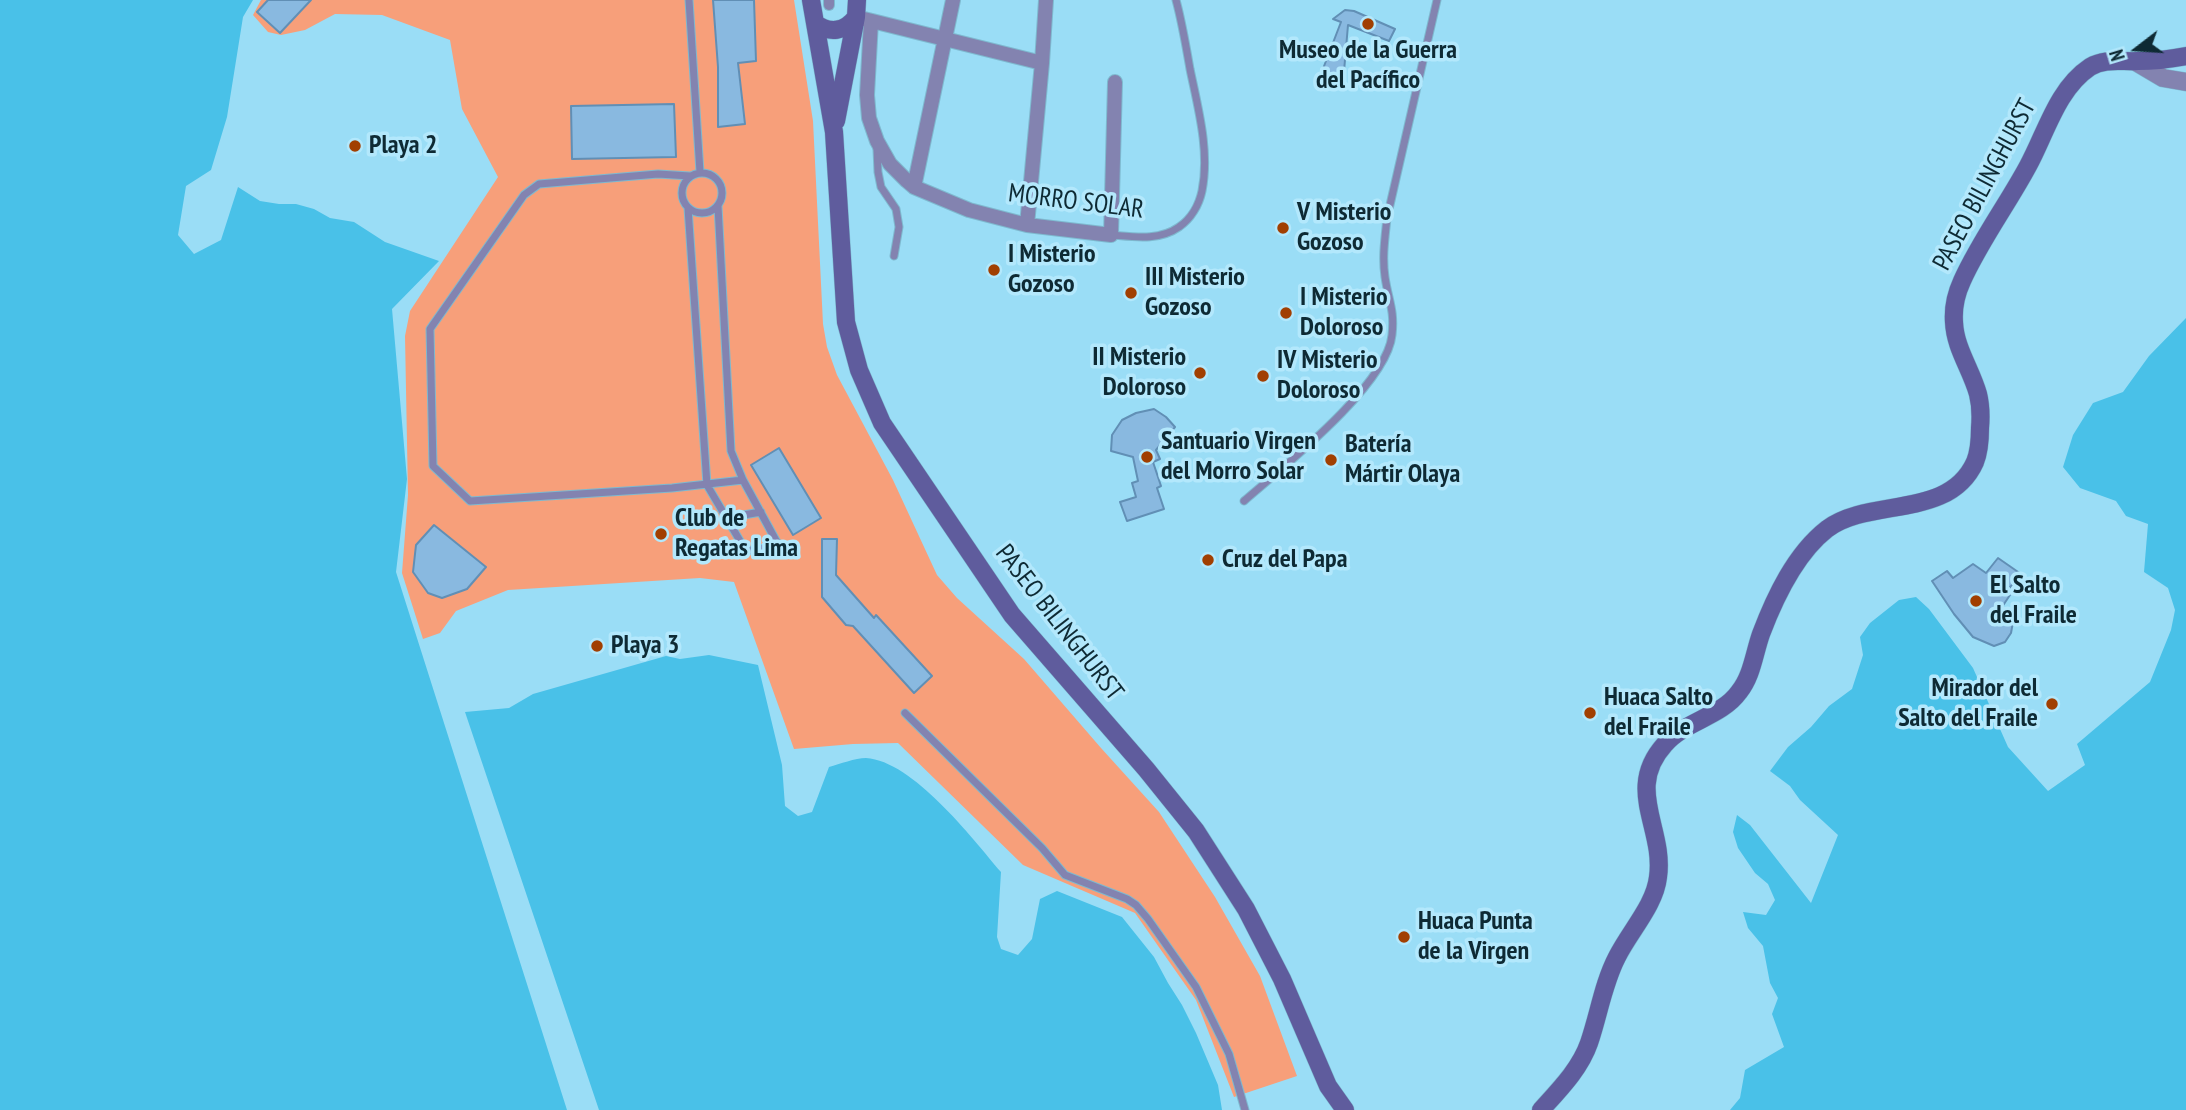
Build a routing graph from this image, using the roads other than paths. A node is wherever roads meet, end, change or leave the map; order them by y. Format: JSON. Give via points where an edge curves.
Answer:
{"nodes":[{"id":1,"x":689,"y":0,"type":"edge"},
{"id":2,"x":811,"y":0,"type":"edge"},
{"id":3,"x":953,"y":0,"type":"edge"},
{"id":4,"x":1046,"y":0,"type":"edge"},
{"id":5,"x":1176,"y":0,"type":"edge"},
{"id":6,"x":1437,"y":0,"type":"edge"},
{"id":7,"x":861,"y":13,"type":"edge"},
{"id":8,"x":815,"y":23,"type":"junction"},
{"id":9,"x":944,"y":39,"type":"junction"},
{"id":10,"x":2186,"y":56,"type":"edge"},
{"id":11,"x":2136,"y":62,"type":"junction"},
{"id":12,"x":1042,"y":64,"type":"junction"},
{"id":13,"x":1115,"y":82,"type":"dead end"},
{"id":14,"x":2186,"y":82,"type":"edge"},
{"id":15,"x":834,"y":132,"type":"junction"},
{"id":16,"x":877,"y":141,"type":"junction"},
{"id":17,"x":699,"y":172,"type":"junction"},
{"id":18,"x":690,"y":176,"type":"junction"},
{"id":19,"x":914,"y":187,"type":"junction"},
{"id":20,"x":718,"y":206,"type":"junction"},
{"id":21,"x":688,"y":208,"type":"junction"},
{"id":22,"x":1027,"y":225,"type":"junction"},
{"id":23,"x":1111,"y":235,"type":"junction"},
{"id":24,"x":894,"y":256,"type":"dead end"},
{"id":25,"x":743,"y":480,"type":"junction"},
{"id":26,"x":707,"y":485,"type":"junction"},
{"id":27,"x":1244,"y":501,"type":"dead end"},
{"id":28,"x":761,"y":512,"type":"junction"},
{"id":29,"x":726,"y":518,"type":"junction"},
{"id":30,"x":905,"y":713,"type":"dead end"},
{"id":31,"x":1245,"y":1110,"type":"edge"},
{"id":32,"x":1345,"y":1110,"type":"edge"},
{"id":33,"x":1541,"y":1110,"type":"edge"}],
"edges":[{"from":1,"to":17,"type":"lane"},
{"from":2,"to":8,"type":"main road"},
{"from":3,"to":9,"type":"street"},
{"from":4,"to":12,"type":"street"},
{"from":5,"to":23,"type":"lane","name":"MORRO SOLAR","via":[[1201,126],[1202,191],[1195,210],[1167,234],[1147,238]]},
{"from":6,"to":27,"type":"lane","via":[[1383,249],[1394,312],[1392,338],[1380,366],[1340,414]]},
{"from":7,"to":8,"type":"main road","via":[[850,25],[836,30]]},
{"from":7,"to":9,"type":"street"},
{"from":7,"to":15,"type":"main road"},
{"from":7,"to":16,"type":"street","name":"MORRO SOLAR","via":[[869,118]]},
{"from":8,"to":15,"type":"main road"},
{"from":9,"to":12,"type":"street"},
{"from":9,"to":19,"type":"street"},
{"from":10,"to":11,"type":"main road","name":"PASEO BILINGHURST"},
{"from":11,"to":14,"type":"street","via":[[2163,78]]},
{"from":11,"to":33,"type":"main road","name":"PASEO BILINGHURST","via":[[2094,65],[2074,80],[1961,283],[1954,327],[1981,410],[1974,464],[1941,495],[1843,519],[1825,531],[1801,557],[1776,598],[1746,682],[1736,697],[1666,743],[1654,760],[1645,794],[1659,854],[1651,902],[1615,960],[1588,1046],[1570,1077]]},
{"from":12,"to":22,"type":"street"},
{"from":13,"to":23,"type":"street"},
{"from":15,"to":32,"type":"main road","name":"PASEO BILINGHURST","via":[[846,322],[859,370],[882,423],[1012,615],[1196,831],[1246,909],[1328,1086]]},
{"from":16,"to":19,"type":"street","name":"MORRO SOLAR","via":[[890,164]]},
{"from":16,"to":24,"type":"lane","via":[[881,187],[897,209]]},
{"from":17,"to":18,"type":"lane"},
{"from":17,"to":20,"type":"lane","via":[[713,176],[721,186]]},
{"from":18,"to":21,"type":"lane","via":[[681,192]]},
{"from":18,"to":26,"type":"lane","via":[[658,174],[539,184],[524,195],[430,329],[433,466],[470,501]]},
{"from":19,"to":22,"type":"street","name":"MORRO SOLAR","via":[[970,210]]},
{"from":20,"to":21,"type":"lane","via":[[700,214]]},
{"from":20,"to":25,"type":"lane","via":[[732,451]]},
{"from":21,"to":26,"type":"lane"},
{"from":22,"to":23,"type":"street","name":"MORRO SOLAR"},
{"from":25,"to":26,"type":"lane"},
{"from":25,"to":28,"type":"lane"},
{"from":26,"to":29,"type":"lane"},
{"from":28,"to":29,"type":"lane"},
{"from":28,"to":29,"type":"lane","via":[[779,547],[746,551]]},
{"from":30,"to":31,"type":"lane","via":[[1065,875],[1127,899],[1142,912],[1196,987],[1229,1054]]}]}
